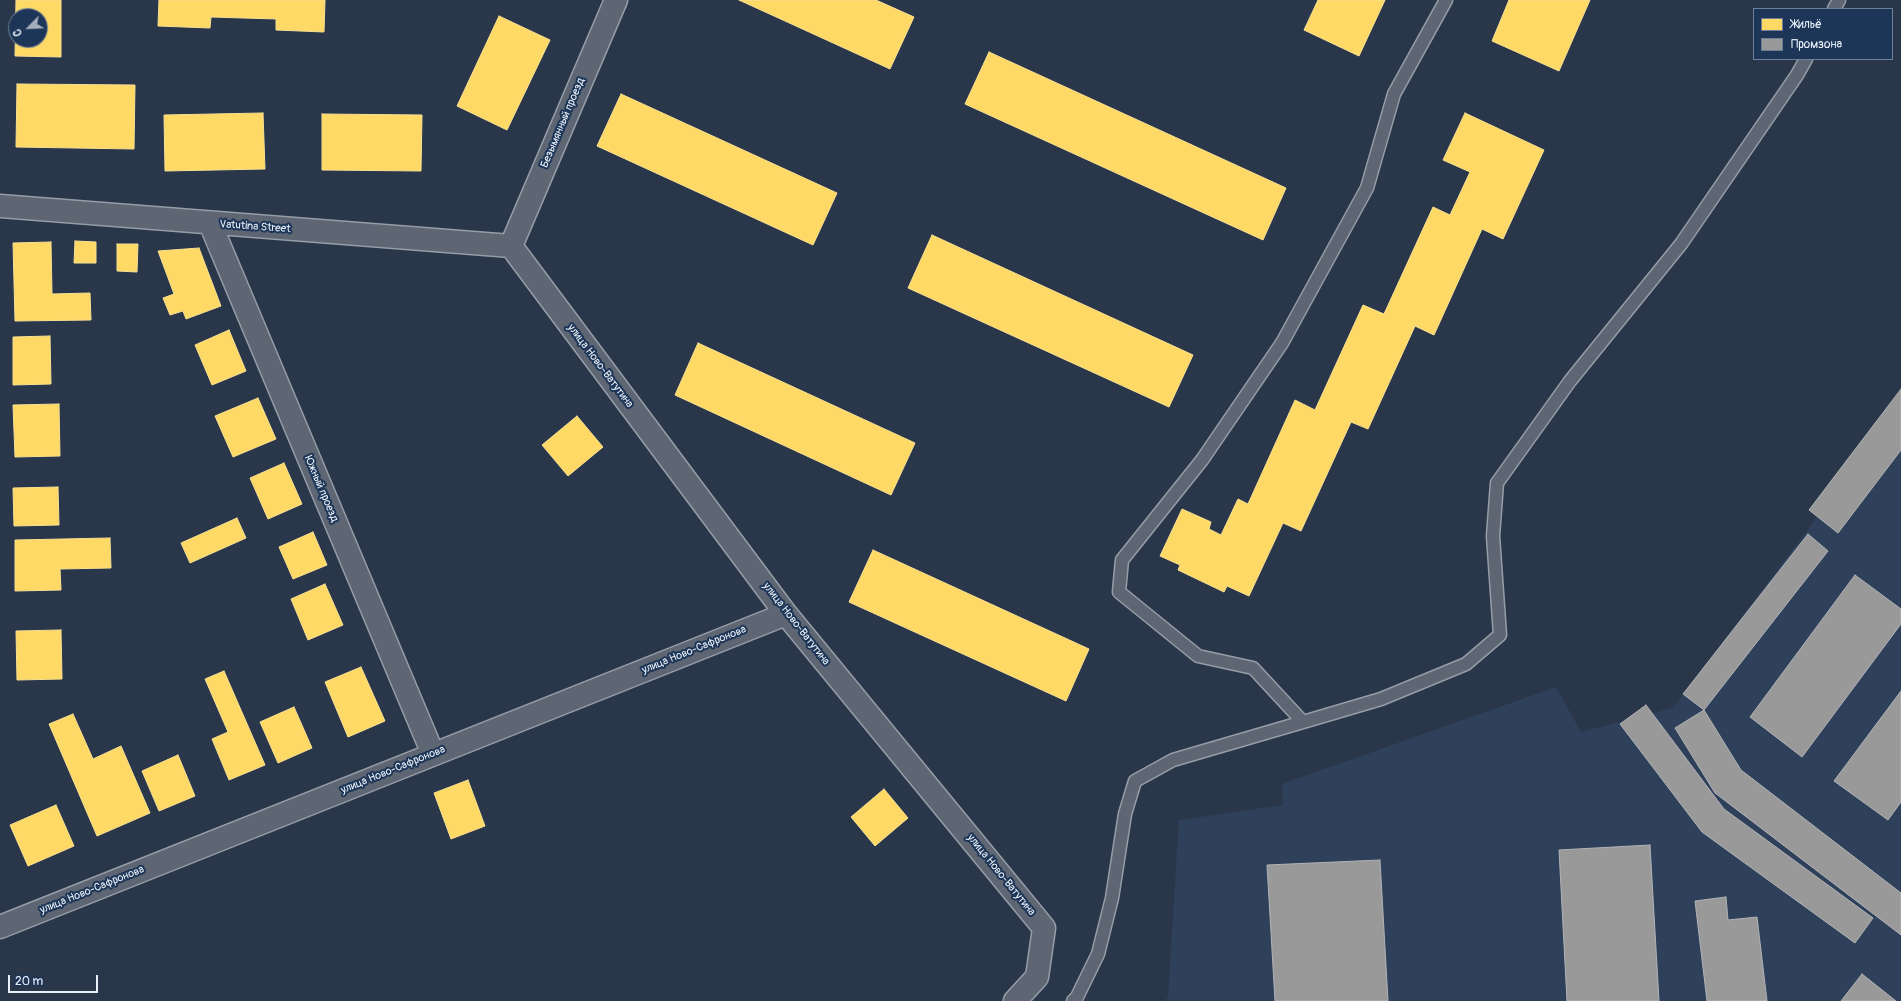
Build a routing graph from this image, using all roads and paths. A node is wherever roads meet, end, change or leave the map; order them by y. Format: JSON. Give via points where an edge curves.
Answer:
{"nodes":[{"id":1,"x":616,"y":0,"type":"edge"},
{"id":2,"x":1446,"y":0,"type":"edge"},
{"id":3,"x":1805,"y":60,"type":"edge"},
{"id":4,"x":0,"y":206,"type":"edge"},
{"id":5,"x":210,"y":223,"type":"junction"},
{"id":6,"x":510,"y":246,"type":"junction"},
{"id":7,"x":786,"y":614,"type":"junction"},
{"id":8,"x":1303,"y":722,"type":"junction"},
{"id":9,"x":433,"y":754,"type":"junction"},
{"id":10,"x":0,"y":927,"type":"edge"},
{"id":11,"x":1015,"y":1001,"type":"edge"},
{"id":12,"x":1074,"y":1001,"type":"edge"}],
"edges":[{"from":1,"to":6,"type":"street","name":"Безымянный проезд"},
{"from":2,"to":8,"type":"lane","via":[[1394,94],[1367,188],[1282,343],[1202,460],[1122,560],[1119,592],[1198,656],[1253,668]]},
{"from":3,"to":8,"type":"lane","via":[[1681,244],[1570,381],[1497,483],[1493,536],[1500,635],[1466,664],[1381,699]]},
{"from":4,"to":5,"type":"street","name":"Vatutina Street"},
{"from":5,"to":6,"type":"street","name":"Vatutina Street"},
{"from":5,"to":9,"type":"street","name":"Южный проезд"},
{"from":6,"to":7,"type":"street","name":"улица Ново-Ватутина"},
{"from":7,"to":9,"type":"street","name":"улица Ново-Сафронова"},
{"from":7,"to":11,"type":"street","name":"улица Ново-Ватутина","via":[[1044,928],[1037,976]]},
{"from":8,"to":12,"type":"lane","via":[[1173,760],[1135,781],[1125,814],[1112,898],[1098,954]]},
{"from":9,"to":10,"type":"street","name":"улица Ново-Сафронова"}]}
